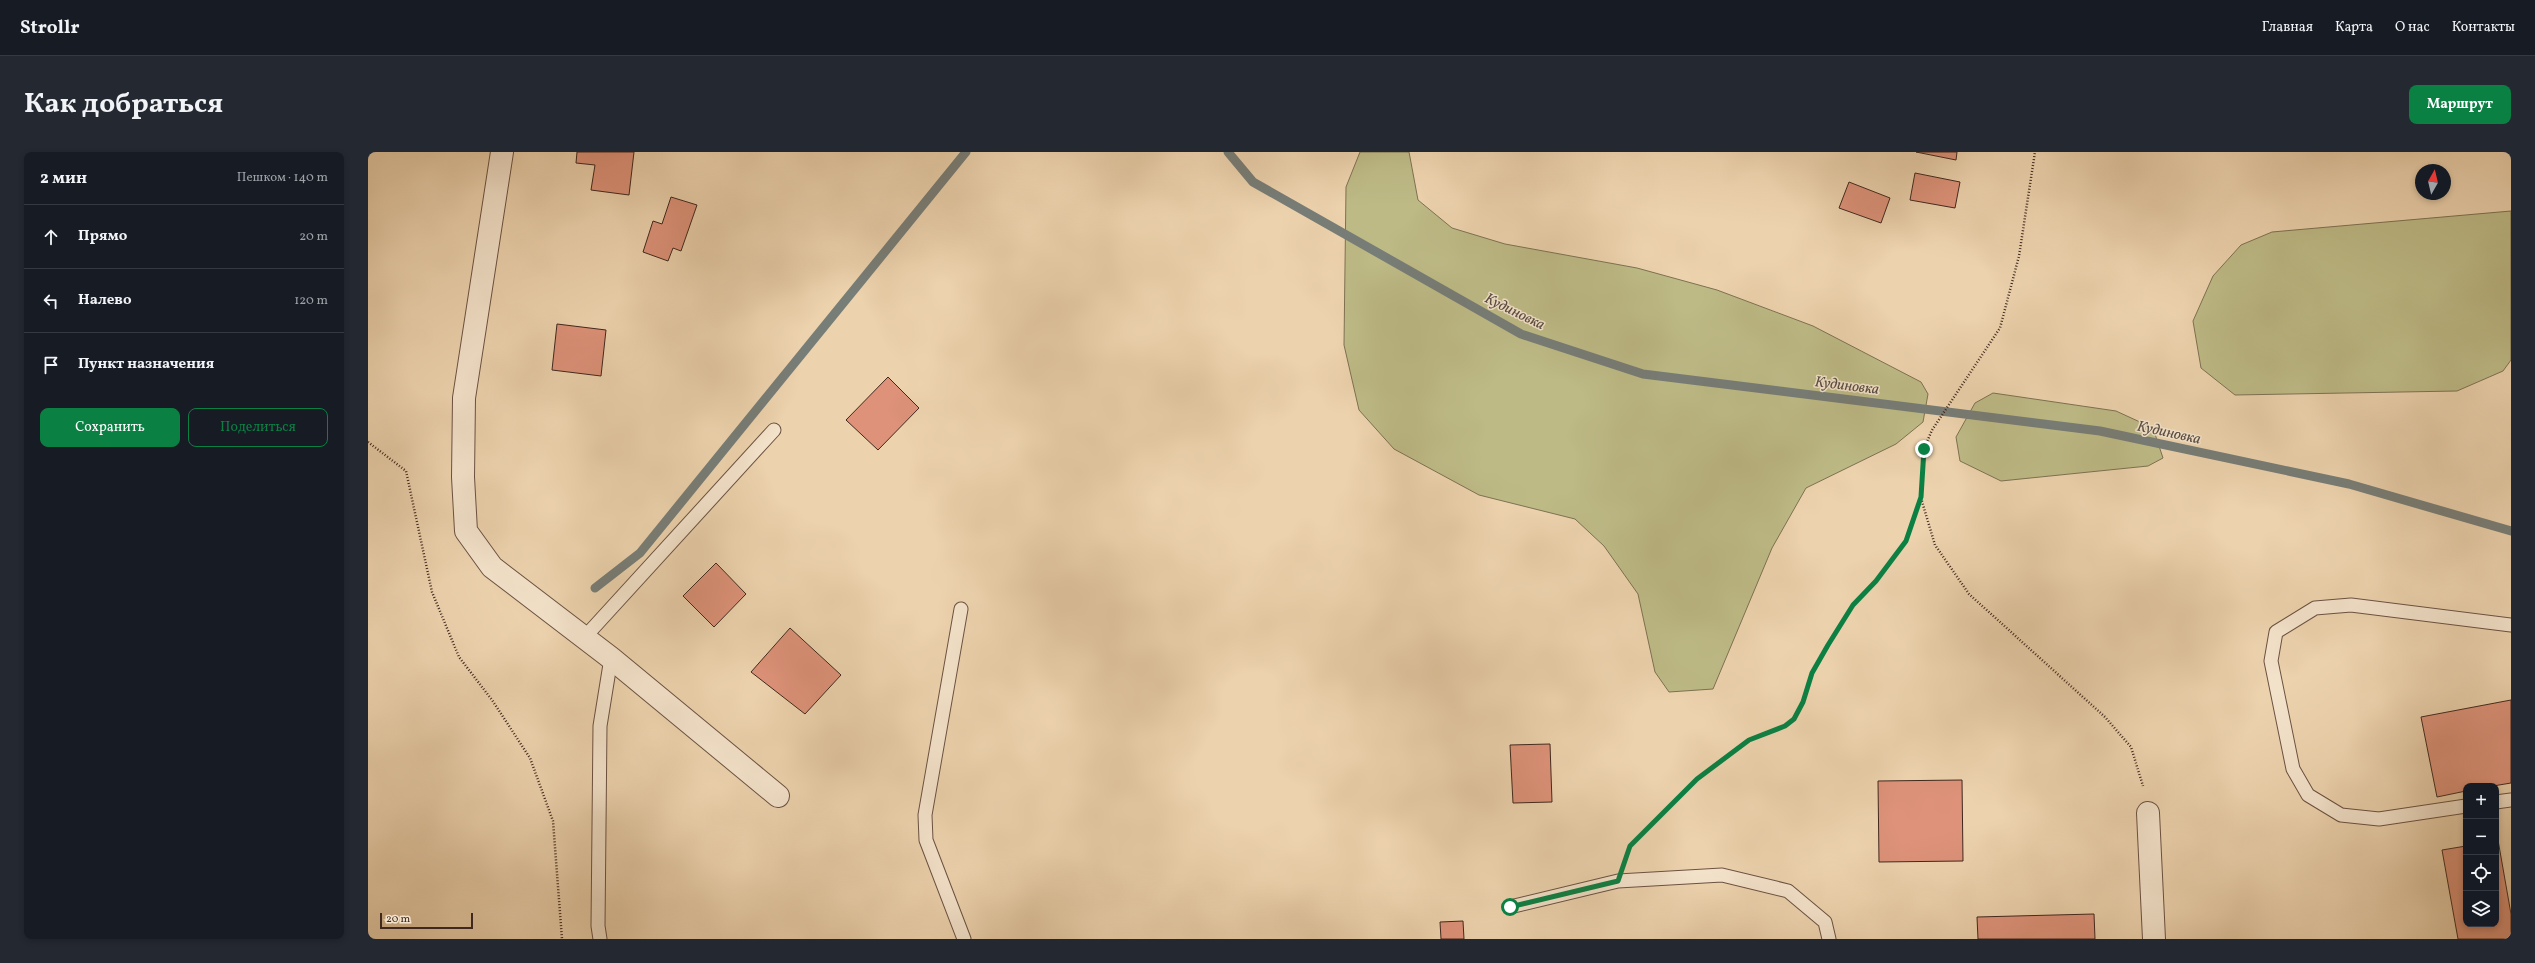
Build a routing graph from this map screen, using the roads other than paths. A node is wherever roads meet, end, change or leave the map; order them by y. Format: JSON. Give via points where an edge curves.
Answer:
{"nodes":[{"id":1,"x":502,"y":152,"type":"edge"},
{"id":2,"x":774,"y":430,"type":"dead end"},
{"id":3,"x":962,"y":609,"type":"dead end"},
{"id":4,"x":2511,"y":625,"type":"edge"},
{"id":5,"x":584,"y":638,"type":"junction"},
{"id":6,"x":611,"y":658,"type":"junction"},
{"id":7,"x":778,"y":796,"type":"dead end"},
{"id":8,"x":2511,"y":800,"type":"edge"},
{"id":9,"x":2499,"y":802,"type":"edge"},
{"id":10,"x":2463,"y":806,"type":"edge"},
{"id":11,"x":2148,"y":813,"type":"road end"},
{"id":12,"x":1510,"y":907,"type":"dead end"},
{"id":13,"x":600,"y":939,"type":"edge"},
{"id":14,"x":964,"y":939,"type":"edge"},
{"id":15,"x":1829,"y":939,"type":"edge"},
{"id":16,"x":2154,"y":939,"type":"edge"}],
"edges":[{"from":1,"to":5,"type":"street","via":[[464,398],[463,477],[466,531],[492,567]]},
{"from":2,"to":5,"type":"lane"},
{"from":3,"to":14,"type":"lane","via":[[925,815],[926,840]]},
{"from":4,"to":10,"type":"lane","via":[[2351,605],[2315,608],[2276,632],[2271,661],[2293,769],[2308,795],[2341,815],[2378,819]]},
{"from":5,"to":6,"type":"street"},
{"from":6,"to":7,"type":"street"},
{"from":6,"to":13,"type":"lane","via":[[600,726]]},
{"from":8,"to":9,"type":"lane"},
{"from":11,"to":16,"type":"street"},
{"from":12,"to":15,"type":"lane","via":[[1618,881],[1722,875],[1788,892],[1825,922]]}]}
